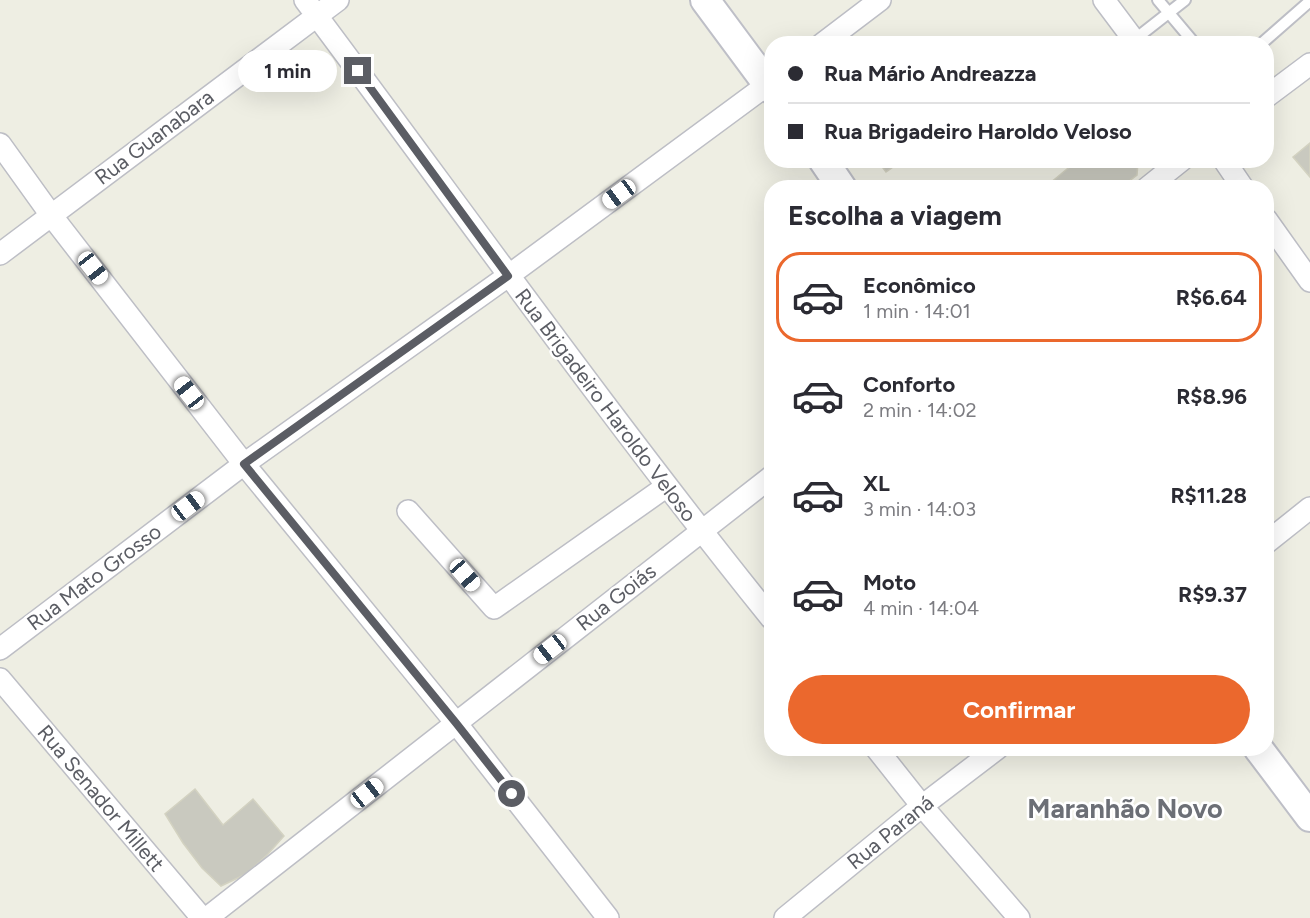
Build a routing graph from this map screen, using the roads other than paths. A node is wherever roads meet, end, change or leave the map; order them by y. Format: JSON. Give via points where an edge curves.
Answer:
{"nodes":[{"id":1,"x":338,"y":0,"type":"edge"},
{"id":2,"x":705,"y":0,"type":"edge"},
{"id":3,"x":880,"y":0,"type":"edge"},
{"id":4,"x":1104,"y":0,"type":"edge"},
{"id":5,"x":1158,"y":0,"type":"edge"},
{"id":6,"x":1185,"y":0,"type":"edge"},
{"id":7,"x":1310,"y":1,"type":"edge"},
{"id":8,"x":311,"y":8,"type":"edge"},
{"id":9,"x":1168,"y":12,"type":"junction"},
{"id":10,"x":833,"y":36,"type":"edge"},
{"id":11,"x":1131,"y":36,"type":"edge"},
{"id":12,"x":1142,"y":36,"type":"edge"},
{"id":13,"x":1188,"y":36,"type":"edge"},
{"id":14,"x":1270,"y":36,"type":"edge"},
{"id":15,"x":1310,"y":64,"type":"edge"},
{"id":16,"x":764,"y":77,"type":"edge"},
{"id":17,"x":764,"y":89,"type":"edge"},
{"id":18,"x":1274,"y":91,"type":"edge"},
{"id":19,"x":0,"y":144,"type":"edge"},
{"id":20,"x":1172,"y":168,"type":"edge"},
{"id":21,"x":1157,"y":180,"type":"edge"},
{"id":22,"x":51,"y":214,"type":"junction"},
{"id":23,"x":1274,"y":230,"type":"edge"},
{"id":24,"x":0,"y":254,"type":"edge"},
{"id":25,"x":508,"y":276,"type":"junction"},
{"id":26,"x":1310,"y":281,"type":"edge"},
{"id":27,"x":244,"y":464,"type":"junction"},
{"id":28,"x":764,"y":482,"type":"edge"},
{"id":29,"x":667,"y":486,"type":"junction"},
{"id":30,"x":1310,"y":508,"type":"edge"},
{"id":31,"x":408,"y":511,"type":"dead end"},
{"id":32,"x":701,"y":531,"type":"junction"},
{"id":33,"x":1274,"y":537,"type":"edge"},
{"id":34,"x":764,"y":609,"type":"edge"},
{"id":35,"x":0,"y":649,"type":"edge"},
{"id":36,"x":0,"y":679,"type":"edge"},
{"id":37,"x":456,"y":723,"type":"junction"},
{"id":38,"x":882,"y":756,"type":"edge"},
{"id":39,"x":988,"y":756,"type":"edge"},
{"id":40,"x":1264,"y":756,"type":"edge"},
{"id":41,"x":922,"y":806,"type":"junction"},
{"id":42,"x":1310,"y":817,"type":"edge"},
{"id":43,"x":202,"y":918,"type":"edge"},
{"id":44,"x":207,"y":918,"type":"edge"},
{"id":45,"x":608,"y":918,"type":"edge"},
{"id":46,"x":785,"y":918,"type":"edge"},
{"id":47,"x":1019,"y":918,"type":"edge"}],
"edges":[{"from":1,"to":8,"type":"street","name":"Rua Guanabara"},
{"from":2,"to":16,"type":"main road"},
{"from":3,"to":10,"type":"street"},
{"from":4,"to":11,"type":"street"},
{"from":5,"to":9,"type":"lane"},
{"from":6,"to":9,"type":"lane"},
{"from":7,"to":14,"type":"lane"},
{"from":8,"to":22,"type":"street","name":"Rua Guanabara"},
{"from":8,"to":25,"type":"street","name":"Rua Brigadeiro Haroldo Veloso"},
{"from":9,"to":12,"type":"lane"},
{"from":9,"to":13,"type":"lane"},
{"from":15,"to":18,"type":"street"},
{"from":17,"to":25,"type":"street","name":"Rua Mato Grosso"},
{"from":19,"to":22,"type":"street"},
{"from":20,"to":21,"type":"street"},
{"from":22,"to":24,"type":"street","name":"Rua Guanabara"},
{"from":22,"to":27,"type":"street"},
{"from":23,"to":26,"type":"street"},
{"from":25,"to":27,"type":"street","name":"Rua Mato Grosso"},
{"from":25,"to":29,"type":"street","name":"Rua Brigadeiro Haroldo Veloso"},
{"from":27,"to":35,"type":"street","name":"Rua Mato Grosso"},
{"from":27,"to":37,"type":"street"},
{"from":28,"to":32,"type":"street","name":"Rua Goiás"},
{"from":29,"to":31,"type":"street","via":[[494,608]]},
{"from":29,"to":32,"type":"street","name":"Rua Brigadeiro Haroldo Veloso"},
{"from":30,"to":33,"type":"street"},
{"from":32,"to":34,"type":"street","name":"Rua Brigadeiro Haroldo Veloso"},
{"from":32,"to":37,"type":"street","name":"Rua Goiás"},
{"from":36,"to":43,"type":"street","name":"Rua Senador Millett"},
{"from":37,"to":44,"type":"street","name":"Rua Goiás"},
{"from":37,"to":45,"type":"street"},
{"from":38,"to":41,"type":"street"},
{"from":39,"to":41,"type":"street","name":"Rua Paraná"},
{"from":40,"to":42,"type":"main road"},
{"from":41,"to":46,"type":"street","name":"Rua Paraná"},
{"from":41,"to":47,"type":"street"}]}
